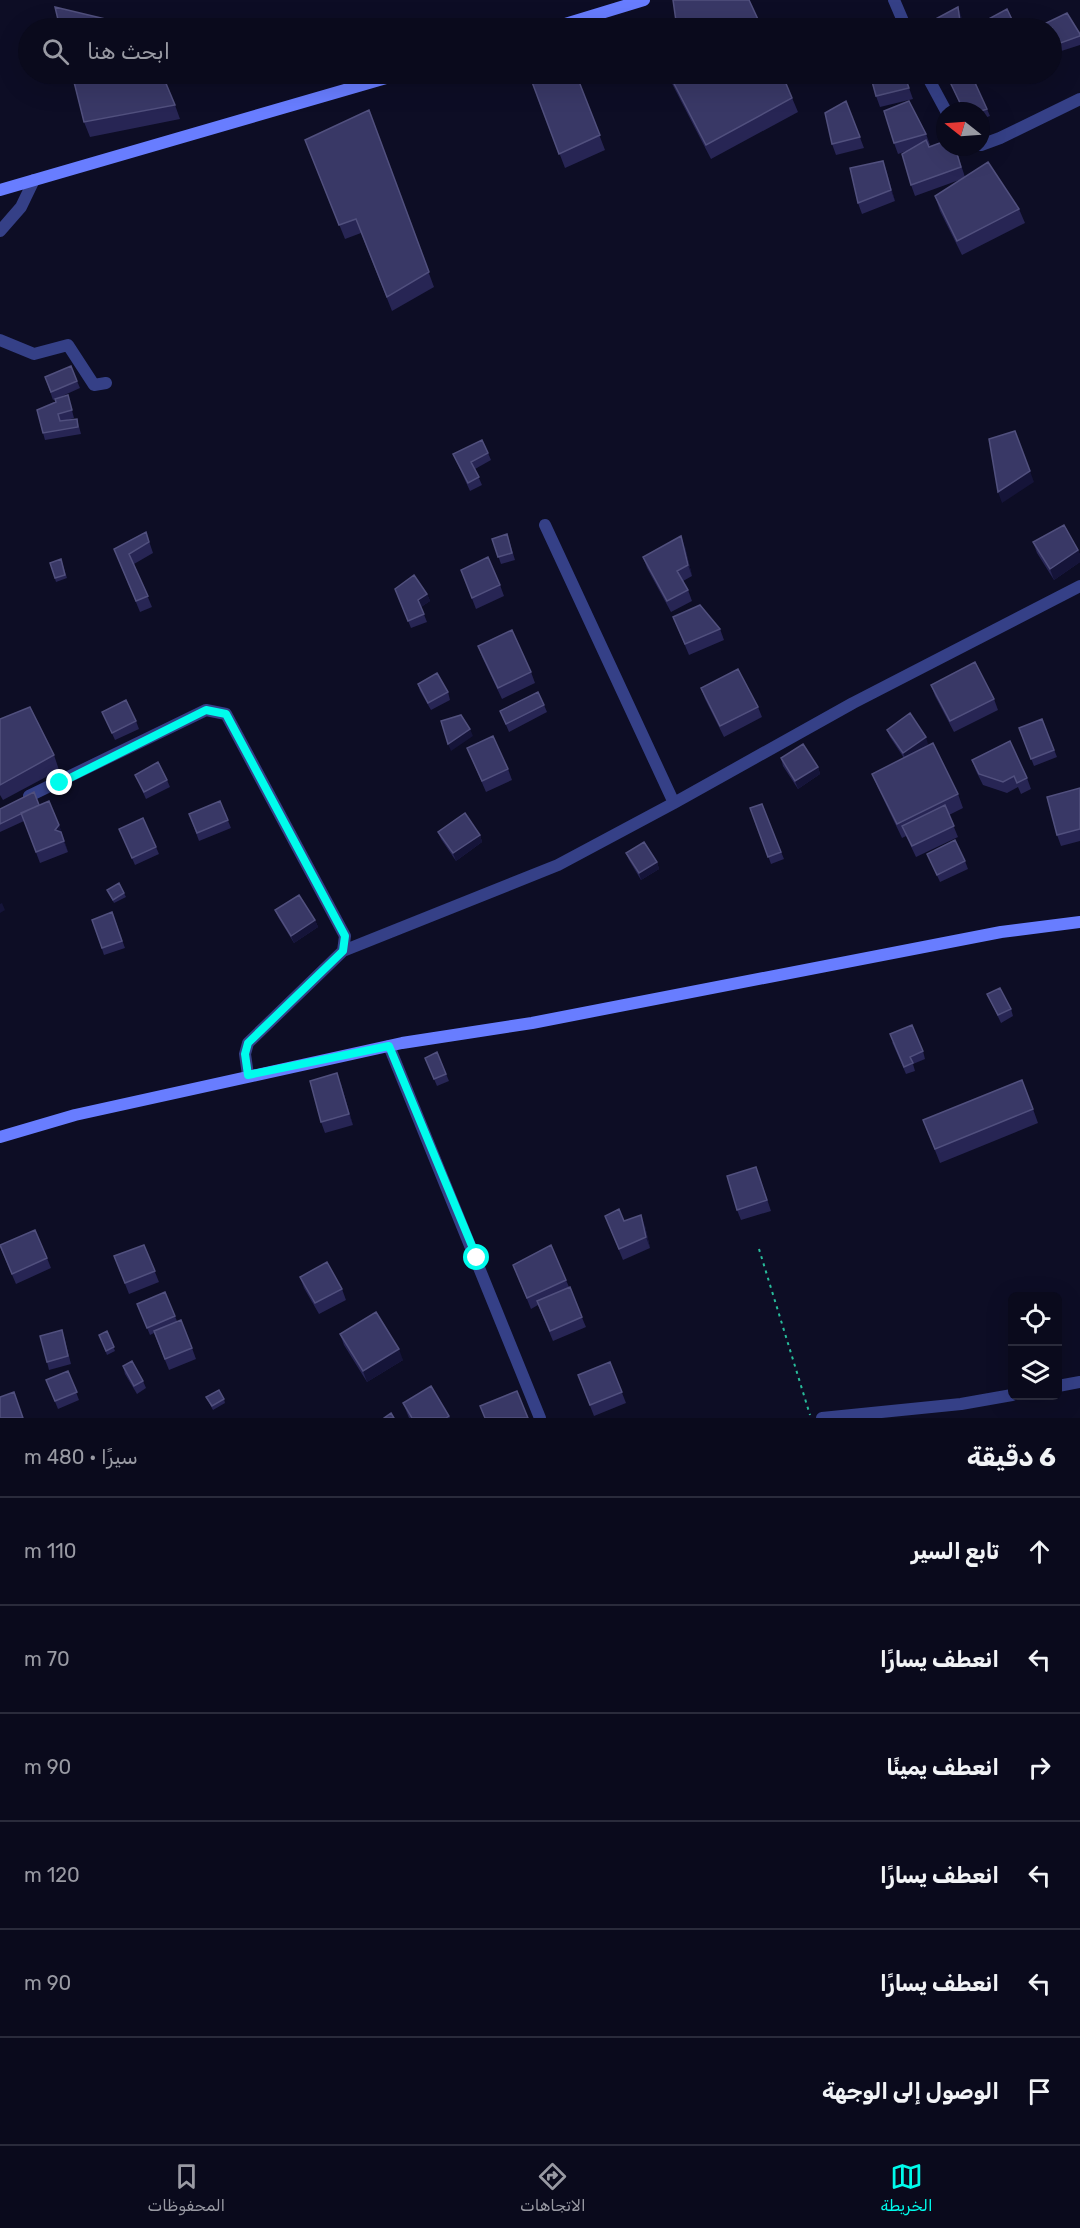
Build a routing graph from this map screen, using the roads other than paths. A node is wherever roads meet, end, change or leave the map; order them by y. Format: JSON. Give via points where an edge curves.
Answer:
{"nodes":[{"id":1,"x":644,"y":0,"type":"edge"},
{"id":2,"x":894,"y":0,"type":"edge"},
{"id":3,"x":585,"y":18,"type":"edge"},
{"id":4,"x":902,"y":18,"type":"edge"},
{"id":5,"x":365,"y":84,"type":"edge"},
{"id":6,"x":931,"y":84,"type":"edge"},
{"id":7,"x":1080,"y":99,"type":"edge"},
{"id":8,"x":941,"y":102,"type":"edge"},
{"id":9,"x":990,"y":142,"type":"edge"},
{"id":10,"x":34,"y":180,"type":"junction"},
{"id":11,"x":0,"y":190,"type":"edge"},
{"id":12,"x":0,"y":231,"type":"edge"},
{"id":13,"x":0,"y":340,"type":"edge"},
{"id":14,"x":106,"y":383,"type":"dead end"},
{"id":15,"x":545,"y":525,"type":"dead end"},
{"id":16,"x":1080,"y":586,"type":"edge"},
{"id":17,"x":28,"y":796,"type":"edge"},
{"id":18,"x":674,"y":803,"type":"junction"},
{"id":19,"x":1080,"y":922,"type":"edge"},
{"id":20,"x":343,"y":951,"type":"junction"},
{"id":21,"x":389,"y":1046,"type":"junction"},
{"id":22,"x":248,"y":1075,"type":"junction"},
{"id":23,"x":0,"y":1137,"type":"edge"},
{"id":24,"x":1080,"y":1382,"type":"edge"},
{"id":25,"x":1062,"y":1385,"type":"edge"},
{"id":26,"x":1008,"y":1396,"type":"edge"},
{"id":27,"x":540,"y":1418,"type":"edge"},
{"id":28,"x":822,"y":1418,"type":"edge"}],
"edges":[{"from":1,"to":3,"type":"street"},
{"from":2,"to":4,"type":"street"},
{"from":5,"to":10,"type":"street"},
{"from":6,"to":8,"type":"street"},
{"from":7,"to":9,"type":"street"},
{"from":10,"to":11,"type":"street"},
{"from":10,"to":12,"type":"street","via":[[21,207]]},
{"from":13,"to":14,"type":"street","via":[[34,354],[68,345],[94,384]]},
{"from":15,"to":18,"type":"street"},
{"from":16,"to":18,"type":"street","via":[[853,703]]},
{"from":17,"to":20,"type":"street","via":[[206,710],[226,714],[345,936]]},
{"from":18,"to":20,"type":"street","via":[[558,865]]},
{"from":19,"to":21,"type":"street","via":[[1001,932],[532,1023]]},
{"from":20,"to":22,"type":"street","via":[[248,1043]]},
{"from":21,"to":22,"type":"street"},
{"from":21,"to":27,"type":"street"},
{"from":22,"to":23,"type":"street","via":[[75,1114]]},
{"from":24,"to":25,"type":"street"},
{"from":26,"to":28,"type":"street"}]}
